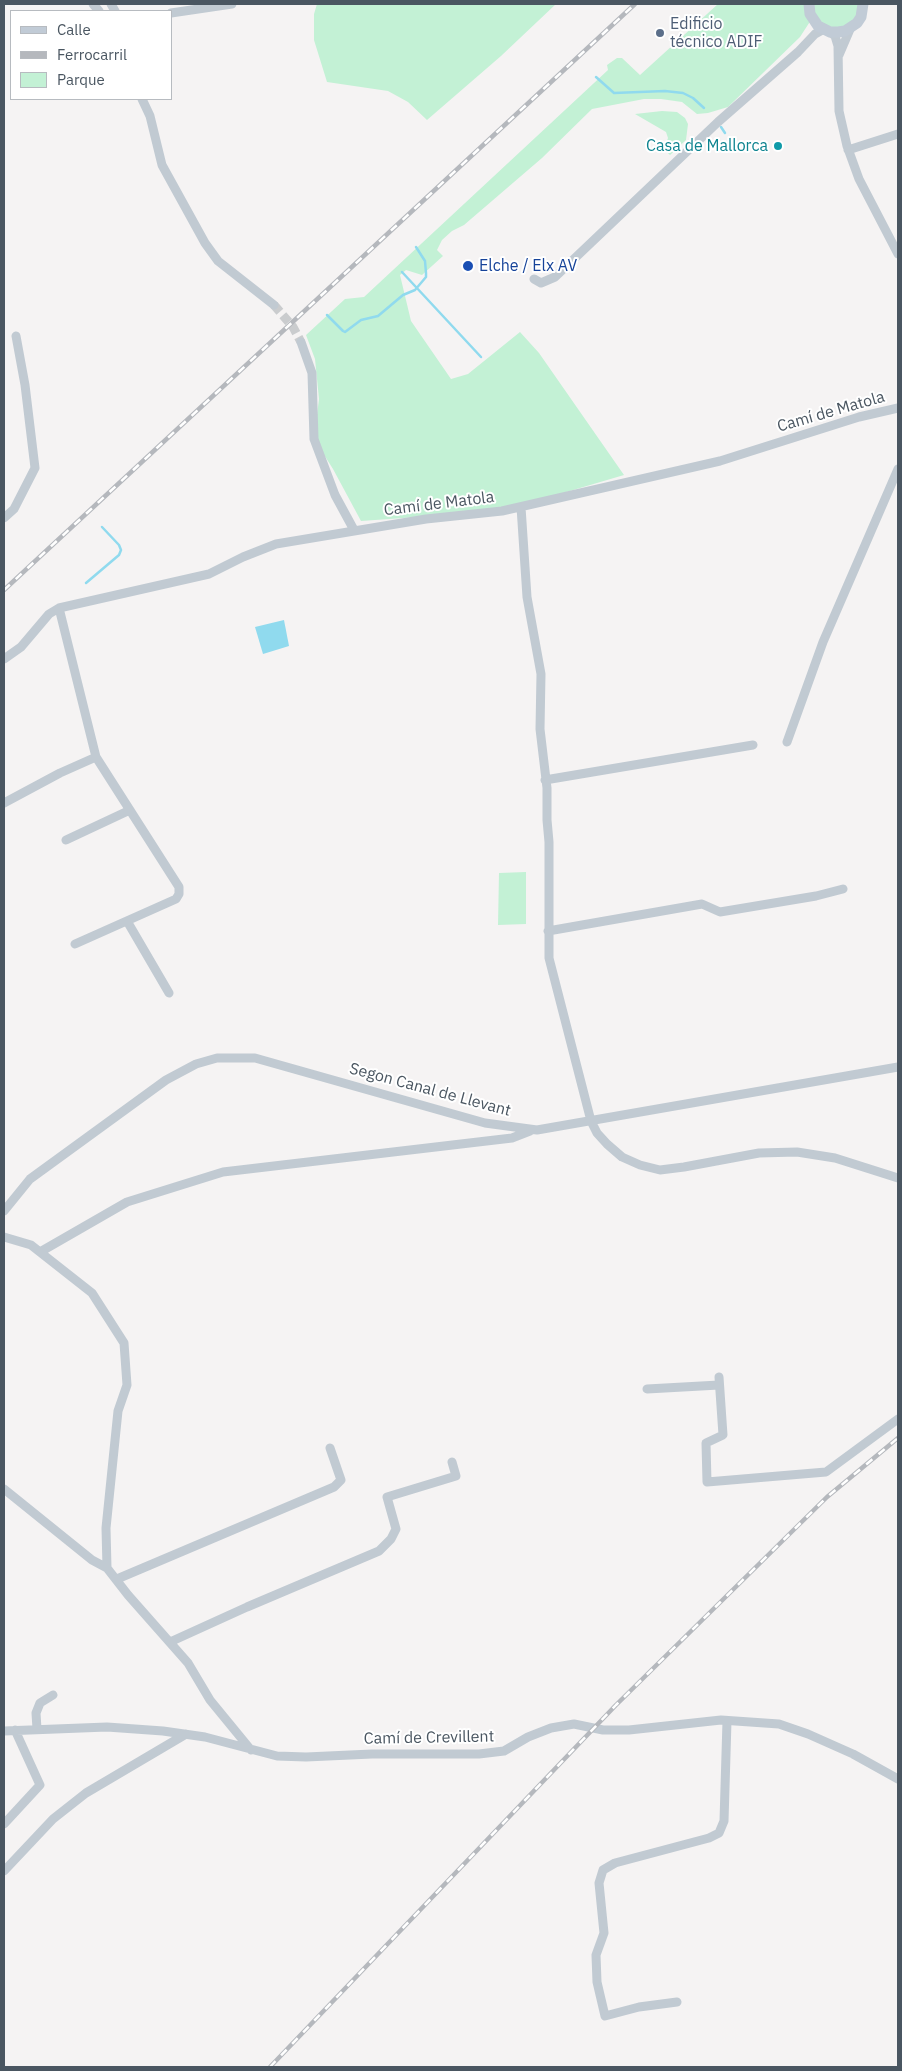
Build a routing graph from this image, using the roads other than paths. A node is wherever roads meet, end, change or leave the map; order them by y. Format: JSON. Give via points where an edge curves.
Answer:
{"nodes":[{"id":1,"x":232,"y":4,"type":"edge"},
{"id":2,"x":808,"y":4,"type":"edge"},
{"id":3,"x":863,"y":4,"type":"edge"},
{"id":4,"x":172,"y":13,"type":"edge"},
{"id":5,"x":814,"y":21,"type":"junction"},
{"id":6,"x":851,"y":28,"type":"junction"},
{"id":7,"x":827,"y":30,"type":"junction"},
{"id":8,"x":806,"y":44,"type":"junction"},
{"id":9,"x":838,"y":58,"type":"junction"},
{"id":10,"x":142,"y":100,"type":"edge"},
{"id":11,"x":146,"y":100,"type":"edge"},
{"id":12,"x":150,"y":116,"type":"junction"},
{"id":13,"x":898,"y":134,"type":"edge"},
{"id":14,"x":848,"y":150,"type":"junction"},
{"id":15,"x":898,"y":254,"type":"edge"},
{"id":16,"x":534,"y":279,"type":"dead end"},
{"id":17,"x":274,"y":305,"type":"tunnel mouth"},
{"id":18,"x":16,"y":336,"type":"dead end"},
{"id":19,"x":301,"y":342,"type":"tunnel mouth"},
{"id":20,"x":898,"y":408,"type":"edge"},
{"id":21,"x":898,"y":469,"type":"edge"},
{"id":22,"x":521,"y":507,"type":"junction"},
{"id":23,"x":4,"y":518,"type":"edge"},
{"id":24,"x":354,"y":530,"type":"junction"},
{"id":25,"x":59,"y":608,"type":"junction"},
{"id":26,"x":4,"y":659,"type":"edge"},
{"id":27,"x":786,"y":742,"type":"dead end"},
{"id":28,"x":753,"y":745,"type":"dead end"},
{"id":29,"x":96,"y":757,"type":"junction"},
{"id":30,"x":546,"y":780,"type":"junction"},
{"id":31,"x":4,"y":802,"type":"edge"},
{"id":32,"x":130,"y":810,"type":"junction"},
{"id":33,"x":66,"y":840,"type":"dead end"},
{"id":34,"x":843,"y":889,"type":"dead end"},
{"id":35,"x":127,"y":921,"type":"junction"},
{"id":36,"x":548,"y":931,"type":"junction"},
{"id":37,"x":75,"y":944,"type":"dead end"},
{"id":38,"x":169,"y":993,"type":"dead end"},
{"id":39,"x":898,"y":1067,"type":"edge"},
{"id":40,"x":591,"y":1121,"type":"junction"},
{"id":41,"x":532,"y":1130,"type":"junction"},
{"id":42,"x":898,"y":1178,"type":"edge"},
{"id":43,"x":4,"y":1211,"type":"edge"},
{"id":44,"x":4,"y":1238,"type":"edge"},
{"id":45,"x":40,"y":1252,"type":"junction"},
{"id":46,"x":647,"y":1389,"type":"dead end"},
{"id":47,"x":898,"y":1420,"type":"edge"},
{"id":48,"x":330,"y":1448,"type":"dead end"},
{"id":49,"x":452,"y":1462,"type":"dead end"},
{"id":50,"x":4,"y":1490,"type":"edge"},
{"id":51,"x":107,"y":1568,"type":"junction"},
{"id":52,"x":117,"y":1579,"type":"junction"},
{"id":53,"x":170,"y":1642,"type":"junction"},
{"id":54,"x":53,"y":1695,"type":"dead end"},
{"id":55,"x":728,"y":1721,"type":"junction"},
{"id":56,"x":37,"y":1729,"type":"junction"},
{"id":57,"x":15,"y":1730,"type":"junction"},
{"id":58,"x":4,"y":1731,"type":"edge"},
{"id":59,"x":186,"y":1734,"type":"junction"},
{"id":60,"x":251,"y":1750,"type":"junction"},
{"id":61,"x":898,"y":1780,"type":"edge"},
{"id":62,"x":4,"y":1824,"type":"edge"},
{"id":63,"x":4,"y":1871,"type":"edge"},
{"id":64,"x":677,"y":2002,"type":"dead end"}],
"edges":[{"from":1,"to":4,"type":"street"},
{"from":2,"to":5,"type":"main road"},
{"from":3,"to":6,"type":"main road","via":[[861,17]]},
{"from":5,"to":7,"type":"main road"},
{"from":5,"to":8,"type":"street"},
{"from":6,"to":7,"type":"main road"},
{"from":6,"to":9,"type":"street"},
{"from":7,"to":8,"type":"street","via":[[815,34]]},
{"from":7,"to":9,"type":"street","via":[[837,41]]},
{"from":8,"to":16,"type":"street","via":[[555,277],[541,283]]},
{"from":9,"to":14,"type":"street","via":[[839,111]]},
{"from":10,"to":12,"type":"street"},
{"from":11,"to":12,"type":"street"},
{"from":12,"to":17,"type":"street","via":[[162,165],[205,243],[218,261]]},
{"from":13,"to":14,"type":"street"},
{"from":14,"to":15,"type":"street","via":[[859,179]]},
{"from":18,"to":23,"type":"street","via":[[35,468],[14,508]]},
{"from":19,"to":24,"type":"street","via":[[312,373],[314,439],[335,495]]},
{"from":20,"to":22,"type":"street","name":"Camí de Matola","via":[[859,416],[720,461]]},
{"from":21,"to":27,"type":"street","via":[[823,642]]},
{"from":22,"to":24,"type":"street","name":"Camí de Matola"},
{"from":22,"to":30,"type":"street","via":[[527,597],[540,674],[540,729]]},
{"from":24,"to":25,"type":"street","name":"Camí de Matola","via":[[276,544],[209,574]]},
{"from":25,"to":26,"type":"street","name":"Camí de Matola","via":[[48,614],[21,647]]},
{"from":25,"to":29,"type":"street"},
{"from":28,"to":30,"type":"street"},
{"from":29,"to":31,"type":"street"},
{"from":29,"to":32,"type":"street"},
{"from":30,"to":36,"type":"street"},
{"from":32,"to":33,"type":"street"},
{"from":32,"to":35,"type":"street","via":[[180,894],[176,899]]},
{"from":34,"to":36,"type":"street","via":[[720,912],[702,904]]},
{"from":35,"to":37,"type":"street"},
{"from":35,"to":38,"type":"street"},
{"from":36,"to":40,"type":"street","via":[[552,977]]},
{"from":39,"to":40,"type":"street","name":"Segon Canal de Llevant"},
{"from":40,"to":41,"type":"street","name":"Segon Canal de Llevant"},
{"from":40,"to":42,"type":"street","via":[[602,1139],[622,1157],[660,1170],[759,1153],[797,1152],[835,1158]]},
{"from":41,"to":43,"type":"street","name":"Segon Canal de Llevant","via":[[485,1124],[255,1058],[217,1058],[196,1064],[166,1080],[30,1180]]},
{"from":41,"to":45,"type":"street","via":[[512,1138],[223,1172],[126,1202]]},
{"from":44,"to":45,"type":"street","via":[[31,1245]]},
{"from":45,"to":51,"type":"street","via":[[92,1293],[124,1343],[127,1386],[118,1411],[106,1528]]},
{"from":46,"to":47,"type":"street","via":[[719,1381],[723,1435],[706,1443],[707,1482],[826,1472]]},
{"from":48,"to":52,"type":"street","via":[[341,1480],[334,1487]]},
{"from":49,"to":53,"type":"street","via":[[456,1476],[387,1497],[396,1529],[379,1551]]},
{"from":50,"to":51,"type":"street","via":[[92,1560]]},
{"from":51,"to":52,"type":"street"},
{"from":52,"to":53,"type":"street"},
{"from":53,"to":60,"type":"street","via":[[188,1663],[210,1700]]},
{"from":54,"to":56,"type":"street","via":[[40,1703],[36,1713]]},
{"from":55,"to":60,"type":"street","name":"Camí de Crevillent","via":[[628,1730],[603,1730],[574,1724],[551,1728],[504,1751],[479,1754],[306,1757],[277,1756]]},
{"from":55,"to":61,"type":"street","name":"Camí de Crevillent","via":[[779,1724],[808,1734],[854,1754]]},
{"from":55,"to":64,"type":"street","via":[[724,1821],[719,1833],[615,1863],[603,1870],[598,1883],[604,1933],[596,1955],[597,1982],[604,2016]]},
{"from":56,"to":57,"type":"street","name":"Camí de Crevillent"},
{"from":56,"to":59,"type":"street","name":"Camí de Crevillent","via":[[107,1727]]},
{"from":57,"to":58,"type":"street","name":"Camí de Crevillent"},
{"from":57,"to":62,"type":"street","via":[[40,1785]]},
{"from":59,"to":60,"type":"street","name":"Camí de Crevillent"},
{"from":59,"to":63,"type":"street","via":[[86,1793],[53,1819]]}]}
